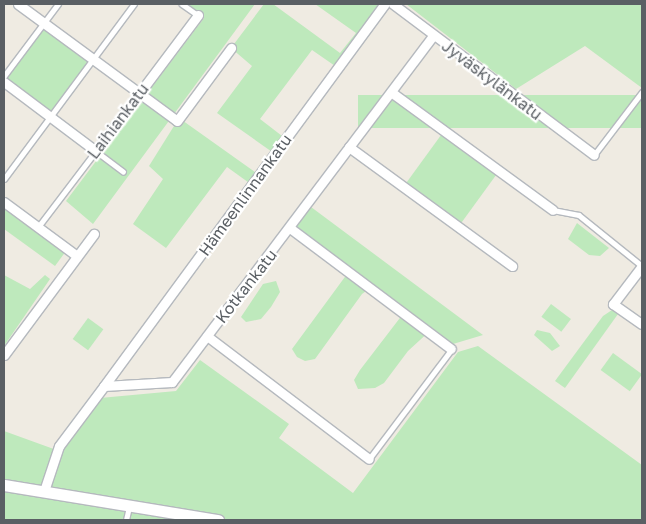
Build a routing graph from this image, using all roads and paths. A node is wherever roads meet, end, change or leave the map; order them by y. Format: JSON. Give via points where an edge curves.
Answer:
{"nodes":[{"id":1,"x":18,"y":4,"type":"edge"},
{"id":2,"x":58,"y":4,"type":"edge"},
{"id":3,"x":134,"y":4,"type":"edge"},
{"id":4,"x":182,"y":4,"type":"edge"},
{"id":5,"x":385,"y":4,"type":"edge"},
{"id":6,"x":392,"y":4,"type":"edge"},
{"id":7,"x":198,"y":15,"type":"joint"},
{"id":8,"x":44,"y":23,"type":"junction"},
{"id":9,"x":433,"y":36,"type":"junction"},
{"id":10,"x":231,"y":48,"type":"dead end"},
{"id":11,"x":92,"y":59,"type":"junction"},
{"id":12,"x":4,"y":76,"type":"edge"},
{"id":13,"x":4,"y":82,"type":"edge"},
{"id":14,"x":391,"y":92,"type":"junction"},
{"id":15,"x":642,"y":92,"type":"edge"},
{"id":16,"x":139,"y":93,"type":"junction"},
{"id":17,"x":50,"y":117,"type":"junction"},
{"id":18,"x":349,"y":147,"type":"junction"},
{"id":19,"x":96,"y":151,"type":"junction"},
{"id":20,"x":594,"y":155,"type":"joint"},
{"id":21,"x":123,"y":171,"type":"dead end"},
{"id":22,"x":4,"y":180,"type":"edge"},
{"id":23,"x":4,"y":202,"type":"edge"},
{"id":24,"x":552,"y":210,"type":"joint"},
{"id":25,"x":38,"y":228,"type":"junction"},
{"id":26,"x":290,"y":228,"type":"junction"},
{"id":27,"x":94,"y":234,"type":"dead end"},
{"id":28,"x":77,"y":256,"type":"junction"},
{"id":29,"x":512,"y":266,"type":"dead end"},
{"id":30,"x":642,"y":266,"type":"edge"},
{"id":31,"x":642,"y":324,"type":"edge"},
{"id":32,"x":207,"y":336,"type":"junction"},
{"id":33,"x":451,"y":349,"type":"joint"},
{"id":34,"x":4,"y":355,"type":"edge"},
{"id":35,"x":104,"y":386,"type":"junction"},
{"id":36,"x":369,"y":459,"type":"joint"},
{"id":37,"x":4,"y":485,"type":"edge"},
{"id":38,"x":44,"y":491,"type":"junction"},
{"id":39,"x":129,"y":506,"type":"junction"},
{"id":40,"x":126,"y":520,"type":"edge"},
{"id":41,"x":218,"y":520,"type":"edge"}],
"edges":[{"from":1,"to":8,"type":"street"},
{"from":2,"to":8,"type":"lane"},
{"from":3,"to":11,"type":"lane"},
{"from":4,"to":7,"type":"lane"},
{"from":5,"to":35,"type":"street","name":"Hämeenlinnankatu"},
{"from":6,"to":9,"type":"street","name":"Jyväskylänkatu"},
{"from":7,"to":16,"type":"street","name":"Laihiankatu"},
{"from":8,"to":11,"type":"street"},
{"from":8,"to":12,"type":"lane"},
{"from":9,"to":14,"type":"street","name":"Kotkankatu"},
{"from":9,"to":20,"type":"street","name":"Jyväskylänkatu"},
{"from":10,"to":16,"type":"street","via":[[177,122]]},
{"from":11,"to":16,"type":"street"},
{"from":11,"to":17,"type":"lane"},
{"from":13,"to":17,"type":"street"},
{"from":14,"to":18,"type":"street","name":"Kotkankatu"},
{"from":14,"to":24,"type":"street"},
{"from":15,"to":20,"type":"lane"},
{"from":16,"to":19,"type":"street","name":"Laihiankatu"},
{"from":17,"to":19,"type":"street"},
{"from":17,"to":22,"type":"lane"},
{"from":18,"to":26,"type":"street","name":"Kotkankatu"},
{"from":18,"to":29,"type":"street"},
{"from":19,"to":21,"type":"lane"},
{"from":19,"to":25,"type":"lane","name":"Laihiankatu"},
{"from":23,"to":25,"type":"street"},
{"from":24,"to":30,"type":"lane","via":[[579,215]]},
{"from":25,"to":28,"type":"street"},
{"from":26,"to":32,"type":"street","name":"Kotkankatu"},
{"from":26,"to":33,"type":"street"},
{"from":27,"to":28,"type":"street"},
{"from":28,"to":34,"type":"street"},
{"from":30,"to":31,"type":"street","via":[[613,304]]},
{"from":32,"to":35,"type":"street","name":"Kotkankatu","via":[[172,382]]},
{"from":32,"to":36,"type":"street"},
{"from":33,"to":36,"type":"lane"},
{"from":35,"to":38,"type":"street","via":[[59,446]]},
{"from":37,"to":38,"type":"street"},
{"from":38,"to":39,"type":"street"},
{"from":39,"to":40,"type":"lane"},
{"from":39,"to":41,"type":"street"}]}
